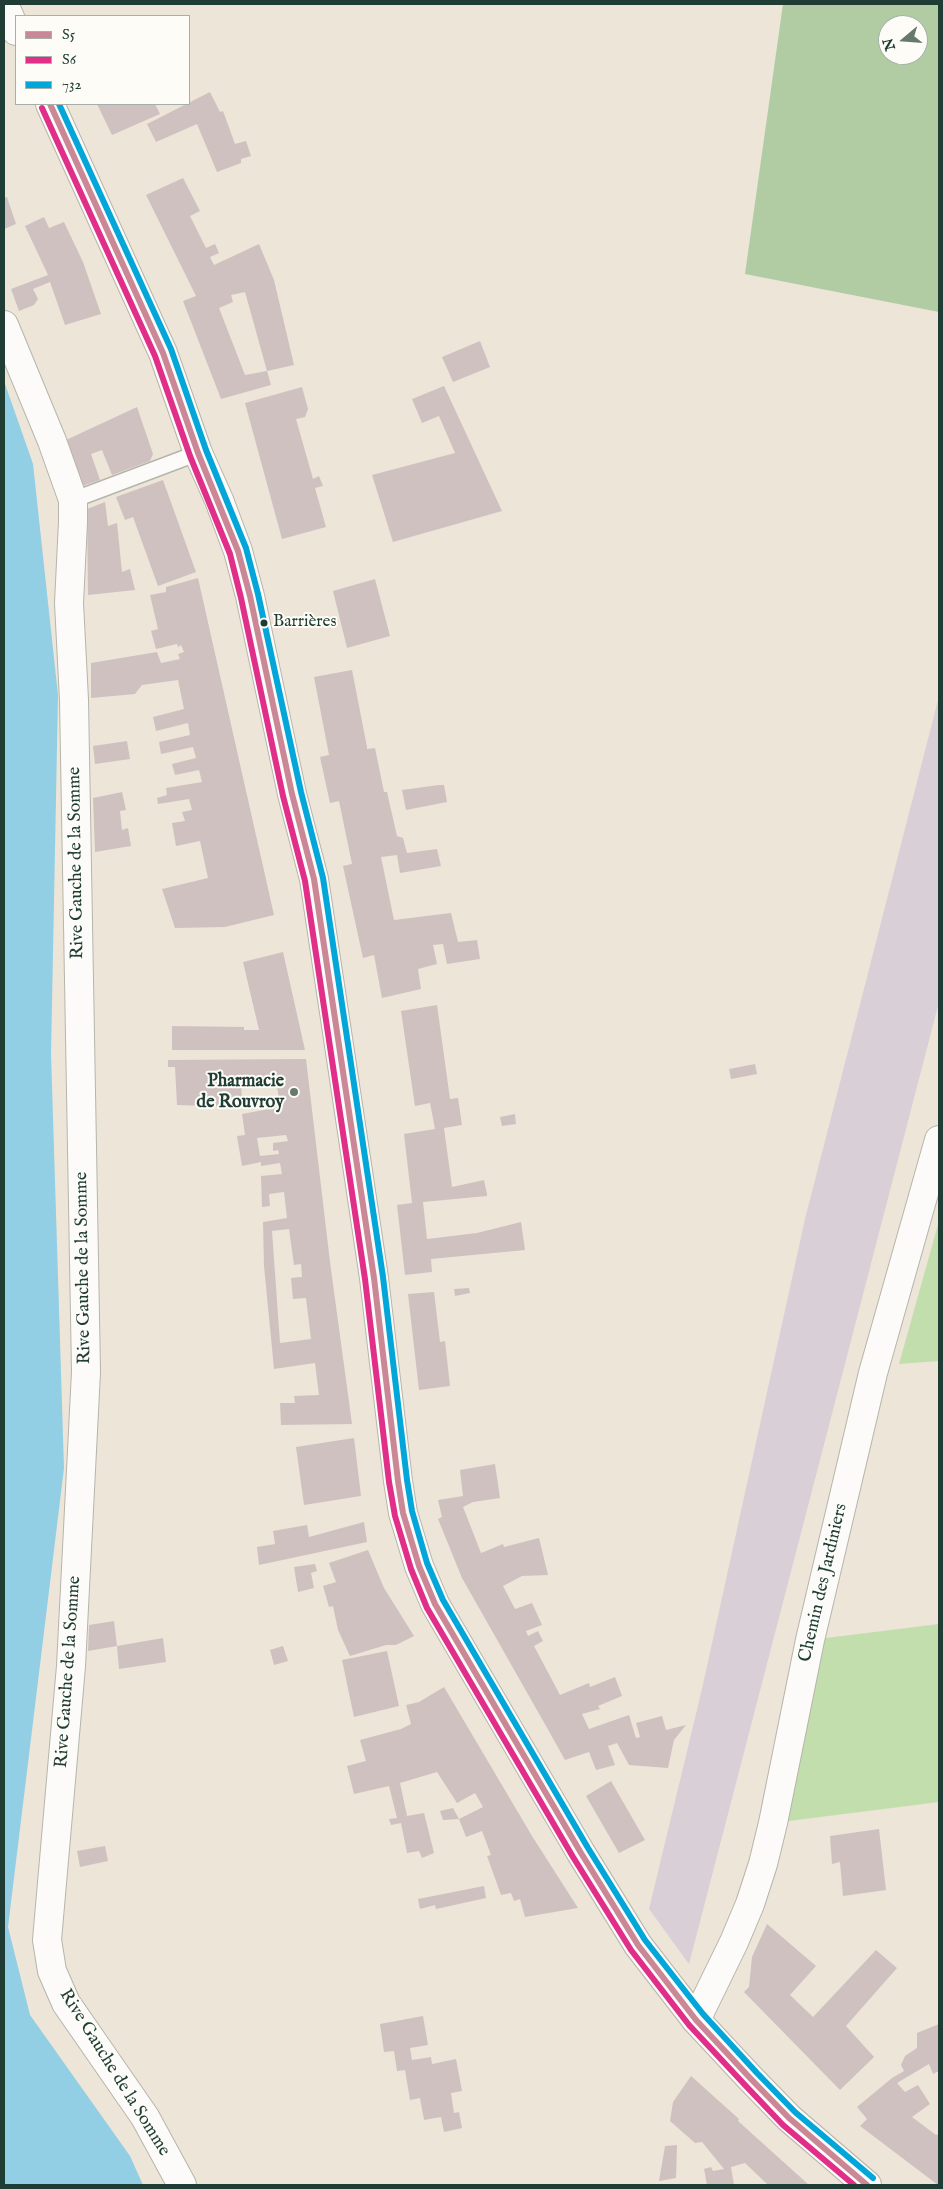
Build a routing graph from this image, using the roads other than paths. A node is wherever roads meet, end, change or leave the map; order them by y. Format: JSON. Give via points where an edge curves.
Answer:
{"nodes":[{"id":1,"x":4,"y":4,"type":"edge"},
{"id":2,"x":15,"y":29,"type":"edge"},
{"id":3,"x":50,"y":105,"type":"edge"},
{"id":4,"x":4,"y":326,"type":"edge"},
{"id":5,"x":198,"y":453,"type":"junction"},
{"id":6,"x":73,"y":500,"type":"junction"},
{"id":7,"x":939,"y":1140,"type":"edge"},
{"id":8,"x":696,"y":2020,"type":"junction"},
{"id":9,"x":182,"y":2185,"type":"edge"},
{"id":10,"x":867,"y":2185,"type":"edge"}],
"edges":[{"from":1,"to":2,"type":"street"},
{"from":3,"to":5,"type":"street","via":[[163,353]]},
{"from":4,"to":6,"type":"street","name":"Rive Gauche de la Somme"},
{"from":5,"to":6,"type":"lane"},
{"from":5,"to":8,"type":"street","via":[[219,500],[243,569],[314,879],[374,1278],[398,1481],[412,1546],[435,1604],[581,1853],[638,1945]]},
{"from":6,"to":9,"type":"street","name":"Rive Gauche de la Somme","via":[[69,603],[74,700],[86,1372],[71,1666],[47,1940],[52,1971],[66,2003],[145,2117]]},
{"from":7,"to":8,"type":"street","name":"Chemin des Jardiniers","via":[[873,1373],[810,1640],[762,1864],[734,1942]]},
{"from":8,"to":10,"type":"street","via":[[789,2118]]}]}
